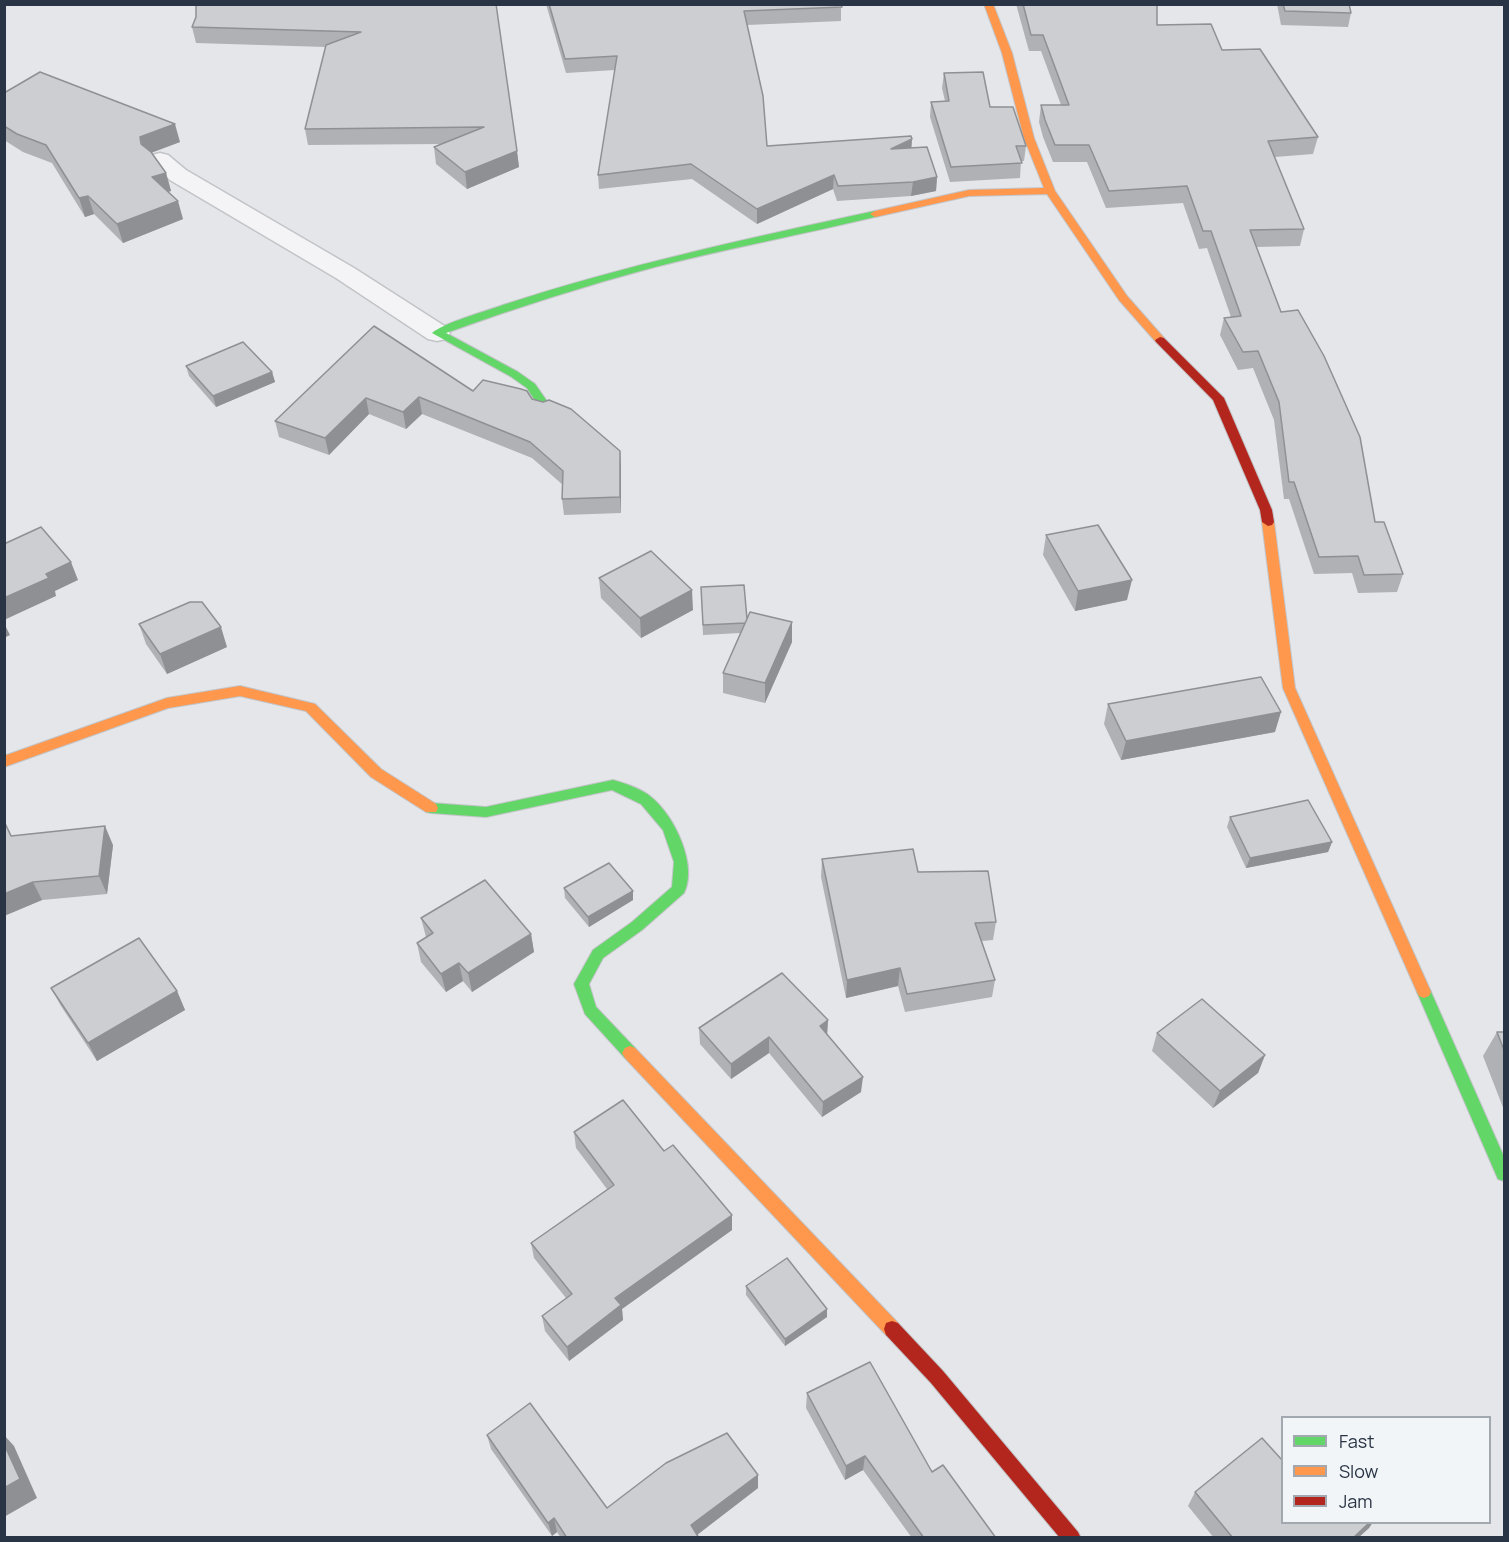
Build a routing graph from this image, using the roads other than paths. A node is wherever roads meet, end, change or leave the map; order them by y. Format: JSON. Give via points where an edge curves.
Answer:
{"nodes":[{"id":1,"x":988,"y":4,"type":"edge"},
{"id":2,"x":160,"y":160,"type":"edge"},
{"id":3,"x":1050,"y":191,"type":"junction"},
{"id":4,"x":437,"y":333,"type":"junction"},
{"id":5,"x":545,"y":406,"type":"edge"},
{"id":6,"x":4,"y":762,"type":"edge"},
{"id":7,"x":1504,"y":1174,"type":"edge"},
{"id":8,"x":1071,"y":1538,"type":"edge"}],
"edges":[{"from":1,"to":3,"type":"street","via":[[1007,52],[1029,138]]},
{"from":2,"to":4,"type":"street","via":[[178,175],[345,273]]},
{"from":3,"to":4,"type":"street","via":[[969,193],[832,223],[668,261],[497,309]]},
{"from":3,"to":7,"type":"street","via":[[1123,298],[1218,398],[1266,510],[1288,688]]},
{"from":4,"to":5,"type":"street","via":[[514,374],[531,386]]},
{"from":6,"to":8,"type":"street","via":[[167,702],[240,691],[310,707],[376,773],[431,808],[486,812],[613,785],[646,800],[669,828],[681,862],[679,889],[598,954],[581,984],[590,1010],[937,1377]]}]}
